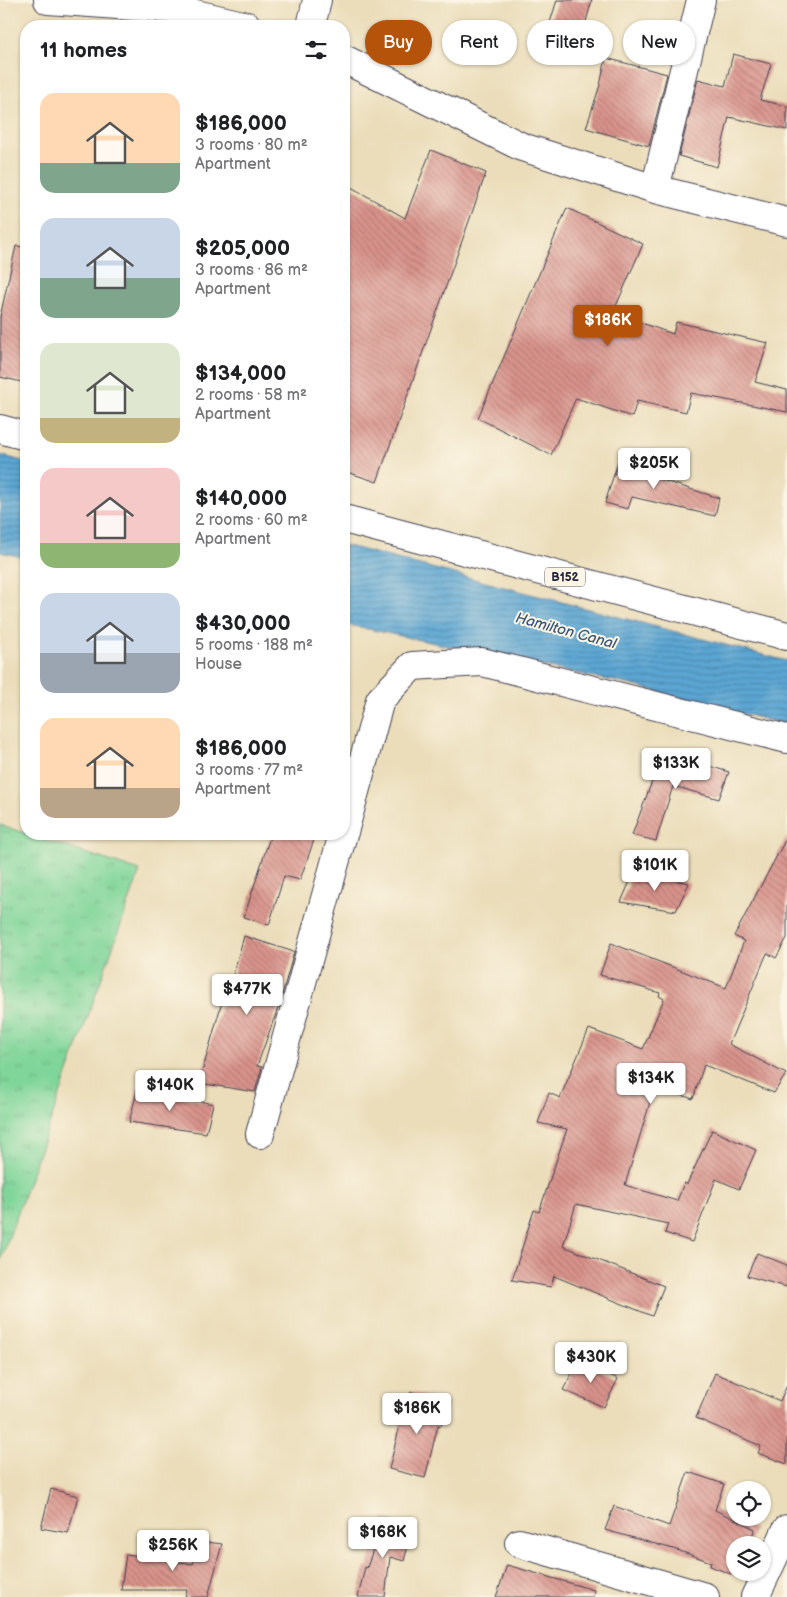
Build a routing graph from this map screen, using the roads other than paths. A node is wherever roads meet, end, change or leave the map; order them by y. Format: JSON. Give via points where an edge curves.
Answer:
{"nodes":[{"id":1,"x":48,"y":0,"type":"edge"},
{"id":2,"x":317,"y":0,"type":"edge"},
{"id":3,"x":701,"y":0,"type":"edge"},
{"id":4,"x":221,"y":20,"type":"edge"},
{"id":5,"x":312,"y":20,"type":"edge"},
{"id":6,"x":350,"y":62,"type":"edge"},
{"id":7,"x":655,"y":189,"type":"junction"},
{"id":8,"x":787,"y":222,"type":"edge"},
{"id":9,"x":0,"y":429,"type":"edge"},
{"id":10,"x":20,"y":434,"type":"edge"},
{"id":11,"x":350,"y":521,"type":"edge"},
{"id":12,"x":787,"y":636,"type":"edge"},
{"id":13,"x":787,"y":739,"type":"edge"},
{"id":14,"x":350,"y":808,"type":"edge"},
{"id":15,"x":341,"y":840,"type":"edge"},
{"id":16,"x":260,"y":1134,"type":"dead end"},
{"id":17,"x":787,"y":1529,"type":"edge"},
{"id":18,"x":519,"y":1543,"type":"dead end"},
{"id":19,"x":705,"y":1597,"type":"edge"},
{"id":20,"x":755,"y":1597,"type":"edge"}],
"edges":[{"from":1,"to":4,"type":"street","via":[[174,9]]},
{"from":2,"to":5,"type":"street"},
{"from":3,"to":7,"type":"street"},
{"from":6,"to":7,"type":"street","via":[[522,147]]},
{"from":7,"to":8,"type":"street"},
{"from":9,"to":10,"type":"street"},
{"from":11,"to":12,"type":"street","number":"B152"},
{"from":13,"to":14,"type":"street","via":[[482,662],[412,666],[380,700]]},
{"from":15,"to":16,"type":"street"},
{"from":17,"to":20,"type":"street"},
{"from":18,"to":19,"type":"street"}]}
